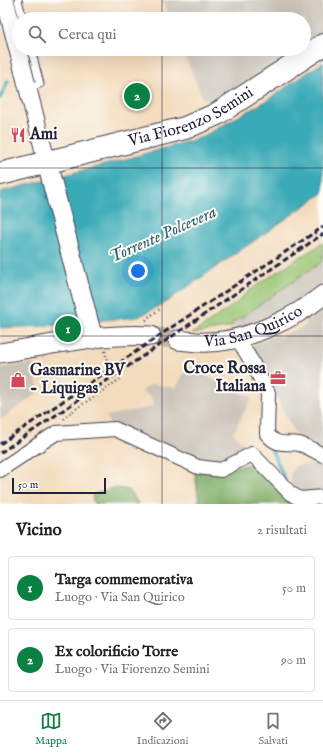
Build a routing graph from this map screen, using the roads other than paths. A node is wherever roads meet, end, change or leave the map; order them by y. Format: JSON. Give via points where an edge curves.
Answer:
{"nodes":[{"id":1,"x":5,"y":0,"type":"edge"},
{"id":2,"x":18,"y":0,"type":"edge"},
{"id":3,"x":21,"y":12,"type":"edge"},
{"id":4,"x":12,"y":26,"type":"edge"},
{"id":5,"x":323,"y":45,"type":"edge"},
{"id":6,"x":311,"y":53,"type":"edge"},
{"id":7,"x":20,"y":56,"type":"edge"},
{"id":8,"x":33,"y":56,"type":"edge"},
{"id":9,"x":306,"y":56,"type":"edge"},
{"id":10,"x":28,"y":87,"type":"junction"},
{"id":11,"x":50,"y":171,"type":"junction"},
{"id":12,"x":0,"y":174,"type":"edge"},
{"id":13,"x":323,"y":295,"type":"edge"},
{"id":14,"x":147,"y":330,"type":"tunnel mouth"},
{"id":15,"x":95,"y":336,"type":"junction"},
{"id":16,"x":237,"y":338,"type":"junction"},
{"id":17,"x":178,"y":340,"type":"tunnel mouth"},
{"id":18,"x":0,"y":353,"type":"edge"},
{"id":19,"x":323,"y":455,"type":"edge"},
{"id":20,"x":0,"y":470,"type":"edge"},
{"id":21,"x":323,"y":497,"type":"edge"},
{"id":22,"x":305,"y":502,"type":"edge"}],
"edges":[{"from":1,"to":4,"type":"street"},
{"from":2,"to":3,"type":"lane"},
{"from":5,"to":6,"type":"main road","name":"Via Fiorenzo Semini"},
{"from":7,"to":10,"type":"street"},
{"from":8,"to":10,"type":"lane","via":[[40,84]]},
{"from":9,"to":11,"type":"main road","name":"Via Fiorenzo Semini","via":[[202,122]]},
{"from":10,"to":11,"type":"street"},
{"from":11,"to":12,"type":"main road","name":"Via Fiorenzo Semini"},
{"from":11,"to":15,"type":"main road"},
{"from":13,"to":16,"type":"main road","name":"Via San Quirico","via":[[284,320]]},
{"from":14,"to":15,"type":"main road","via":[[133,335]]},
{"from":15,"to":18,"type":"main road"},
{"from":16,"to":17,"type":"main road","name":"Via San Quirico","via":[[209,342]]},
{"from":16,"to":19,"type":"street","via":[[268,393],[267,434],[280,444],[299,444]]},
{"from":20,"to":22,"type":"street","via":[[56,433],[115,429],[198,467],[221,470],[252,454],[290,493]]},
{"from":21,"to":22,"type":"street"}]}
